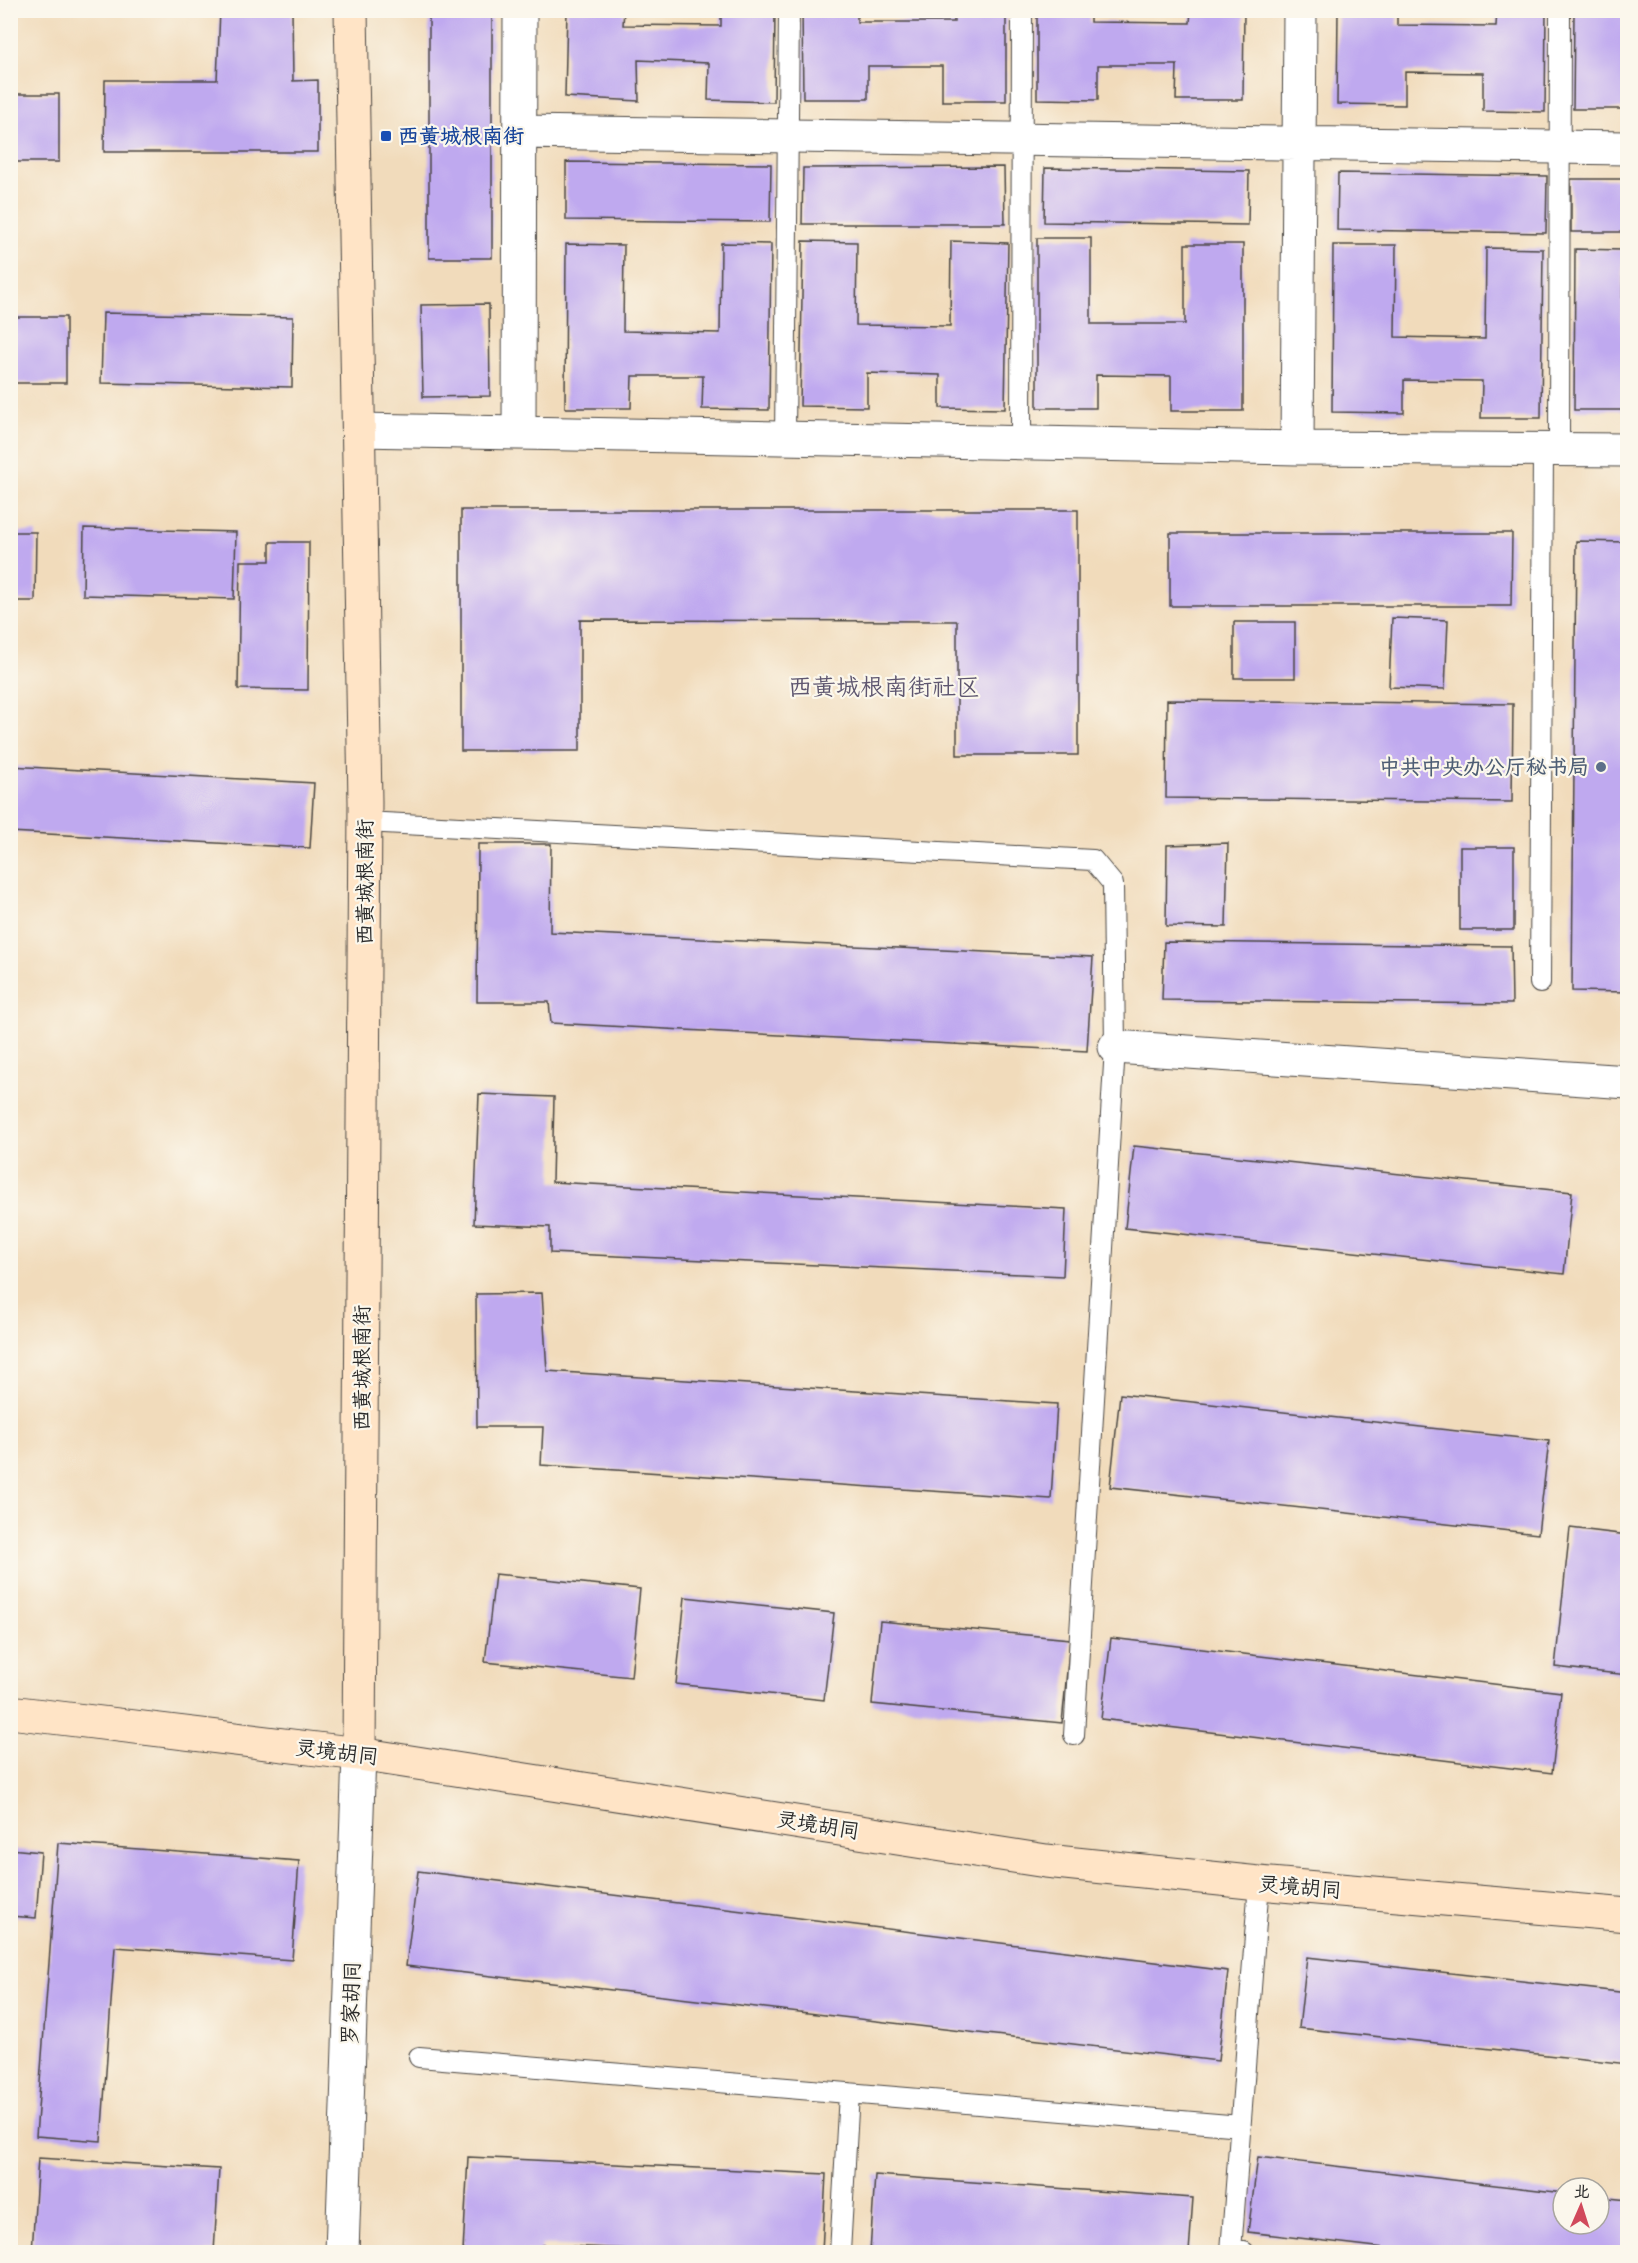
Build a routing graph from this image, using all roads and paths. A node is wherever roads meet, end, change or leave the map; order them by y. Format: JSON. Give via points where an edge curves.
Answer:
{"nodes":[{"id":1,"x":351,"y":10,"type":"edge"},
{"id":2,"x":520,"y":10,"type":"edge"},
{"id":3,"x":789,"y":10,"type":"edge"},
{"id":4,"x":1022,"y":10,"type":"edge"},
{"id":5,"x":1300,"y":10,"type":"edge"},
{"id":6,"x":1560,"y":10,"type":"edge"},
{"id":7,"x":520,"y":132,"type":"junction"},
{"id":8,"x":788,"y":136,"type":"junction"},
{"id":9,"x":1022,"y":140,"type":"junction"},
{"id":10,"x":1299,"y":144,"type":"junction"},
{"id":11,"x":1559,"y":147,"type":"junction"},
{"id":12,"x":1628,"y":148,"type":"edge"},
{"id":13,"x":359,"y":430,"type":"junction"},
{"id":14,"x":519,"y":433,"type":"junction"},
{"id":15,"x":785,"y":438,"type":"junction"},
{"id":16,"x":1021,"y":442,"type":"junction"},
{"id":17,"x":1297,"y":448,"type":"junction"},
{"id":18,"x":1551,"y":449,"type":"junction"},
{"id":19,"x":1628,"y":450,"type":"edge"},
{"id":20,"x":365,"y":822,"type":"junction"},
{"id":21,"x":1540,"y":983,"type":"dead end"},
{"id":22,"x":1114,"y":1047,"type":"junction"},
{"id":23,"x":1628,"y":1082,"type":"edge"},
{"id":24,"x":10,"y":1712,"type":"edge"},
{"id":25,"x":1074,"y":1735,"type":"dead end"},
{"id":26,"x":360,"y":1754,"type":"junction"},
{"id":27,"x":1259,"y":1883,"type":"junction"},
{"id":28,"x":1628,"y":1915,"type":"edge"},
{"id":29,"x":418,"y":2057,"type":"dead end"},
{"id":30,"x":849,"y":2093,"type":"junction"},
{"id":31,"x":1241,"y":2126,"type":"junction"},
{"id":32,"x":342,"y":2253,"type":"edge"},
{"id":33,"x":840,"y":2253,"type":"edge"},
{"id":34,"x":1245,"y":2253,"type":"edge"}],
"edges":[{"from":1,"to":13,"type":"main road","name":"西黄城根南街"},
{"from":2,"to":7,"type":"street"},
{"from":3,"to":8,"type":"lane"},
{"from":4,"to":9,"type":"lane"},
{"from":5,"to":10,"type":"street"},
{"from":6,"to":11,"type":"lane"},
{"from":7,"to":8,"type":"street"},
{"from":7,"to":14,"type":"street"},
{"from":8,"to":9,"type":"street"},
{"from":8,"to":15,"type":"lane"},
{"from":9,"to":10,"type":"street"},
{"from":9,"to":16,"type":"lane"},
{"from":10,"to":11,"type":"street"},
{"from":10,"to":17,"type":"street"},
{"from":11,"to":12,"type":"street"},
{"from":11,"to":18,"type":"lane"},
{"from":13,"to":14,"type":"street"},
{"from":13,"to":20,"type":"main road","name":"西黄城根南街"},
{"from":14,"to":15,"type":"street"},
{"from":15,"to":16,"type":"street"},
{"from":16,"to":17,"type":"street"},
{"from":17,"to":18,"type":"street"},
{"from":18,"to":19,"type":"street"},
{"from":18,"to":21,"type":"lane"},
{"from":20,"to":22,"type":"lane","via":[[1093,860],[1113,884]]},
{"from":20,"to":26,"type":"main road","name":"西黄城根南街"},
{"from":22,"to":23,"type":"street"},
{"from":22,"to":25,"type":"lane"},
{"from":24,"to":26,"type":"main road","name":"灵境胡同"},
{"from":26,"to":27,"type":"main road","name":"灵境胡同","via":[[1046,1861]]},
{"from":26,"to":32,"type":"street","name":"罗家胡同"},
{"from":27,"to":28,"type":"main road","name":"灵境胡同"},
{"from":27,"to":31,"type":"lane"},
{"from":29,"to":30,"type":"lane"},
{"from":30,"to":31,"type":"lane"},
{"from":30,"to":33,"type":"lane"},
{"from":31,"to":34,"type":"lane","via":[[1231,2250]]}]}
